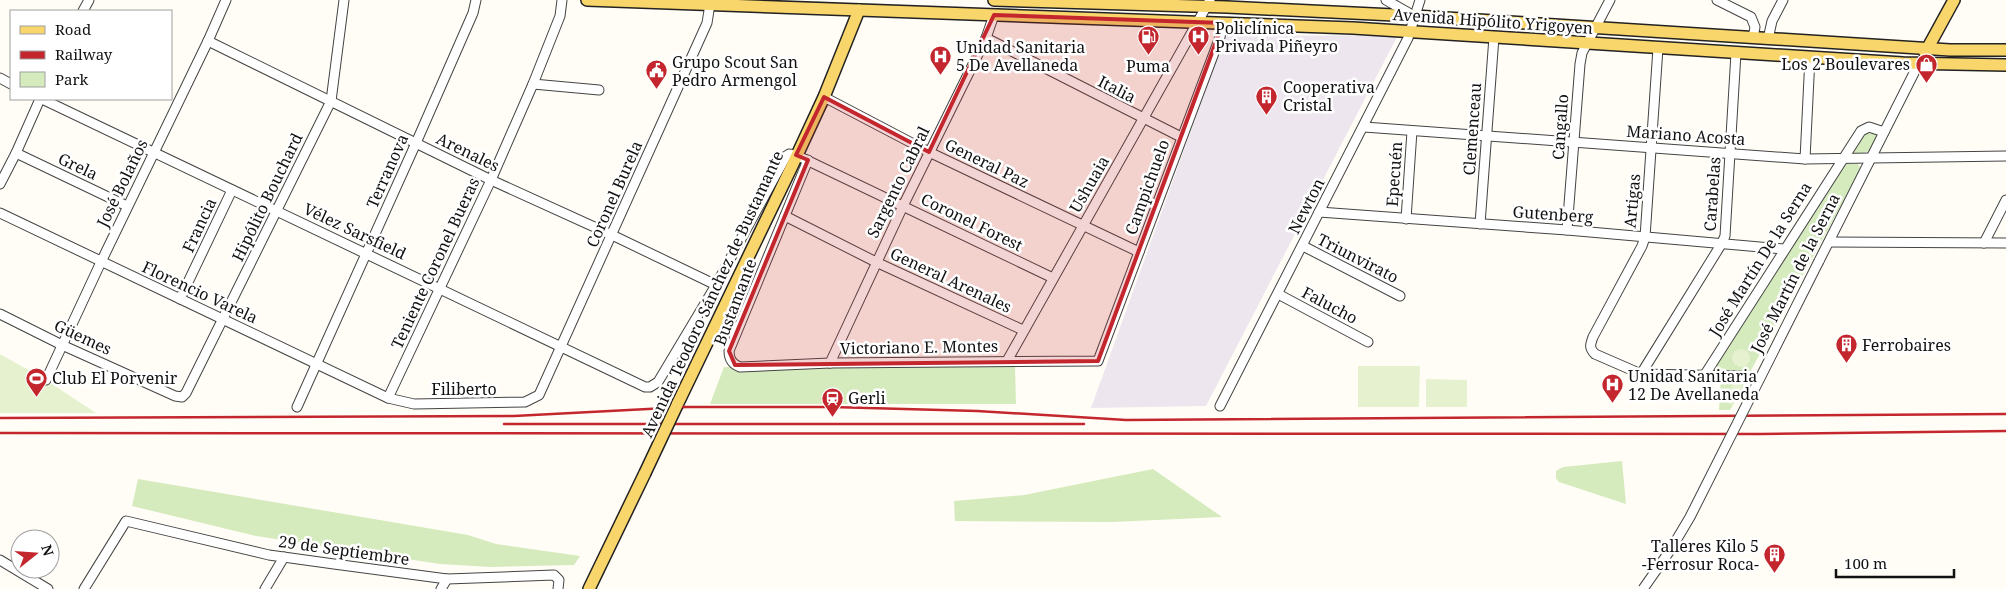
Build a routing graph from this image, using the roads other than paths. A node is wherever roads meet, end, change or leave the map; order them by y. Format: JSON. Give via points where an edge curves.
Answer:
{"nodes":[{"id":1,"x":226,"y":0,"type":"edge"},
{"id":2,"x":344,"y":0,"type":"edge"},
{"id":3,"x":476,"y":0,"type":"edge"},
{"id":4,"x":562,"y":0,"type":"edge"},
{"id":5,"x":587,"y":0,"type":"edge"},
{"id":6,"x":994,"y":0,"type":"edge"},
{"id":7,"x":1386,"y":0,"type":"edge"},
{"id":8,"x":1420,"y":0,"type":"edge"},
{"id":9,"x":1610,"y":0,"type":"edge"},
{"id":10,"x":1717,"y":0,"type":"edge"},
{"id":11,"x":1783,"y":0,"type":"edge"},
{"id":12,"x":1954,"y":0,"type":"edge"},
{"id":13,"x":1033,"y":1,"type":"edge"},
{"id":14,"x":1050,"y":1,"type":"edge"},
{"id":15,"x":1208,"y":3,"type":"edge"},
{"id":16,"x":710,"y":4,"type":"junction"},
{"id":17,"x":862,"y":5,"type":"edge"},
{"id":18,"x":994,"y":14,"type":"junction"},
{"id":19,"x":1415,"y":16,"type":"junction"},
{"id":20,"x":1198,"y":22,"type":"junction"},
{"id":21,"x":1223,"y":23,"type":"junction"},
{"id":22,"x":1595,"y":28,"type":"junction"},
{"id":23,"x":1410,"y":31,"type":"junction"},
{"id":24,"x":1494,"y":37,"type":"junction"},
{"id":25,"x":986,"y":38,"type":"junction"},
{"id":26,"x":1754,"y":38,"type":"junction"},
{"id":27,"x":1768,"y":39,"type":"junction"},
{"id":28,"x":208,"y":41,"type":"junction"},
{"id":29,"x":1588,"y":43,"type":"junction"},
{"id":30,"x":1658,"y":48,"type":"junction"},
{"id":31,"x":1929,"y":49,"type":"junction"},
{"id":32,"x":2006,"y":50,"type":"edge"},
{"id":33,"x":1736,"y":53,"type":"junction"},
{"id":34,"x":1810,"y":57,"type":"junction"},
{"id":35,"x":1919,"y":63,"type":"junction"},
{"id":36,"x":2006,"y":65,"type":"edge"},
{"id":37,"x":533,"y":84,"type":"junction"},
{"id":38,"x":599,"y":90,"type":"dead end"},
{"id":39,"x":824,"y":97,"type":"junction"},
{"id":40,"x":41,"y":100,"type":"edge"},
{"id":41,"x":43,"y":100,"type":"edge"},
{"id":42,"x":331,"y":101,"type":"junction"},
{"id":43,"x":1143,"y":119,"type":"junction"},
{"id":44,"x":1364,"y":127,"type":"junction"},
{"id":45,"x":1412,"y":131,"type":"junction"},
{"id":46,"x":1884,"y":132,"type":"junction"},
{"id":47,"x":1181,"y":137,"type":"junction"},
{"id":48,"x":1487,"y":137,"type":"junction"},
{"id":49,"x":1574,"y":143,"type":"junction"},
{"id":50,"x":416,"y":144,"type":"junction"},
{"id":51,"x":1652,"y":148,"type":"junction"},
{"id":52,"x":929,"y":152,"type":"junction"},
{"id":53,"x":16,"y":153,"type":"junction"},
{"id":54,"x":152,"y":153,"type":"junction"},
{"id":55,"x":1730,"y":153,"type":"junction"},
{"id":56,"x":796,"y":155,"type":"junction"},
{"id":57,"x":2006,"y":156,"type":"edge"},
{"id":58,"x":1842,"y":158,"type":"junction"},
{"id":59,"x":1872,"y":158,"type":"junction"},
{"id":60,"x":1805,"y":159,"type":"junction"},
{"id":61,"x":808,"y":160,"type":"junction"},
{"id":62,"x":491,"y":180,"type":"junction"},
{"id":63,"x":0,"y":184,"type":"edge"},
{"id":64,"x":232,"y":190,"type":"junction"},
{"id":65,"x":2006,"y":200,"type":"edge"},
{"id":66,"x":127,"y":206,"type":"junction"},
{"id":67,"x":903,"y":206,"type":"junction"},
{"id":68,"x":276,"y":210,"type":"junction"},
{"id":69,"x":1319,"y":212,"type":"junction"},
{"id":70,"x":0,"y":213,"type":"edge"},
{"id":71,"x":785,"y":216,"type":"junction"},
{"id":72,"x":1406,"y":219,"type":"junction"},
{"id":73,"x":1480,"y":224,"type":"junction"},
{"id":74,"x":1082,"y":225,"type":"junction"},
{"id":75,"x":1567,"y":230,"type":"junction"},
{"id":76,"x":612,"y":234,"type":"junction"},
{"id":77,"x":1645,"y":237,"type":"junction"},
{"id":78,"x":1829,"y":242,"type":"junction"},
{"id":79,"x":1984,"y":243,"type":"junction"},
{"id":80,"x":2006,"y":243,"type":"edge"},
{"id":81,"x":1722,"y":244,"type":"junction"},
{"id":82,"x":1303,"y":246,"type":"junction"},
{"id":83,"x":1784,"y":249,"type":"junction"},
{"id":84,"x":1139,"y":252,"type":"junction"},
{"id":85,"x":367,"y":254,"type":"junction"},
{"id":86,"x":101,"y":262,"type":"junction"},
{"id":87,"x":876,"y":262,"type":"junction"},
{"id":88,"x":1053,"y":278,"type":"junction"},
{"id":89,"x":716,"y":285,"type":"junction"},
{"id":90,"x":440,"y":288,"type":"junction"},
{"id":91,"x":1278,"y":294,"type":"junction"},
{"id":92,"x":1400,"y":296,"type":"dead end"},
{"id":93,"x":180,"y":299,"type":"junction"},
{"id":94,"x":0,"y":314,"type":"edge"},
{"id":95,"x":223,"y":320,"type":"junction"},
{"id":96,"x":1023,"y":330,"type":"junction"},
{"id":97,"x":1368,"y":342,"type":"dead end"},
{"id":98,"x":62,"y":345,"type":"junction"},
{"id":99,"x":562,"y":346,"type":"junction"},
{"id":100,"x":1007,"y":361,"type":"junction"},
{"id":101,"x":1098,"y":361,"type":"joint"},
{"id":102,"x":316,"y":364,"type":"junction"},
{"id":103,"x":830,"y":364,"type":"junction"},
{"id":104,"x":740,"y":367,"type":"joint"},
{"id":105,"x":1640,"y":374,"type":"junction"},
{"id":106,"x":1704,"y":376,"type":"junction"},
{"id":107,"x":1744,"y":376,"type":"dead end"},
{"id":108,"x":46,"y":380,"type":"dead end"},
{"id":109,"x":539,"y":395,"type":"joint"},
{"id":110,"x":182,"y":397,"type":"joint"},
{"id":111,"x":388,"y":398,"type":"junction"},
{"id":112,"x":1220,"y":406,"type":"dead end"},
{"id":113,"x":296,"y":407,"type":"dead end"},
{"id":114,"x":284,"y":557,"type":"junction"},
{"id":115,"x":0,"y":560,"type":"edge"},
{"id":116,"x":447,"y":579,"type":"junction"},
{"id":117,"x":559,"y":584,"type":"edge"},
{"id":118,"x":269,"y":588,"type":"edge"},
{"id":119,"x":48,"y":589,"type":"edge"},
{"id":120,"x":84,"y":589,"type":"edge"},
{"id":121,"x":441,"y":589,"type":"edge"},
{"id":122,"x":589,"y":589,"type":"edge"},
{"id":123,"x":1644,"y":589,"type":"edge"}],
"edges":[{"from":1,"to":28,"type":"street","name":"José Bolaños"},
{"from":2,"to":42,"type":"street","name":"Hipólito Bouchard"},
{"from":3,"to":50,"type":"street","name":"Terranova"},
{"from":4,"to":37,"type":"street","name":"Teniente Coronel Bueras","via":[[560,16]]},
{"from":5,"to":16,"type":"main road","name":"Avenida Hipólito Yrigoyen"},
{"from":6,"to":13,"type":"main road","name":"Avenida Hipólito Yrigoyen"},
{"from":7,"to":19,"type":"street"},
{"from":8,"to":19,"type":"street","name":"Newton"},
{"from":9,"to":22,"type":"street","name":"Cangallo"},
{"from":10,"to":26,"type":"street","via":[[1751,17],[1755,27]]},
{"from":11,"to":27,"type":"street","via":[[1772,21]]},
{"from":12,"to":31,"type":"main road","name":"José Martín de la Serna"},
{"from":13,"to":14,"type":"main road","name":"Avenida Hipólito Yrigoyen"},
{"from":14,"to":15,"type":"main road","name":"Avenida Hipólito Yrigoyen"},
{"from":15,"to":19,"type":"main road","name":"Avenida Hipólito Yrigoyen"},
{"from":15,"to":20,"type":"street","name":"Ushuaia"},
{"from":16,"to":17,"type":"main road","name":"Avenida Hipólito Yrigoyen"},
{"from":16,"to":76,"type":"street","name":"Coronel Burela","via":[[707,23]]},
{"from":17,"to":18,"type":"main road","name":"Avenida Hipólito Yrigoyen"},
{"from":17,"to":39,"type":"main road","name":"Avenida Teodoro Sánchez de Bustamante"},
{"from":18,"to":20,"type":"main road","name":"Avenida Hipólito Yrigoyen"},
{"from":18,"to":25,"type":"street","name":"Sargento Cabral"},
{"from":19,"to":22,"type":"main road","name":"Avenida Hipólito Yrigoyen"},
{"from":19,"to":23,"type":"street","name":"Newton"},
{"from":20,"to":21,"type":"main road","name":"Avenida Hipólito Yrigoyen"},
{"from":20,"to":43,"type":"street","name":"Ushuaia"},
{"from":21,"to":23,"type":"main road","name":"Avenida Hipólito Yrigoyen"},
{"from":21,"to":47,"type":"street","name":"Campichuelo"},
{"from":22,"to":26,"type":"main road","name":"Avenida Hipólito Yrigoyen"},
{"from":22,"to":29,"type":"street","name":"Cangallo"},
{"from":23,"to":24,"type":"main road","name":"Avenida Hipólito Yrigoyen"},
{"from":23,"to":44,"type":"street","name":"Newton"},
{"from":24,"to":29,"type":"main road","name":"Avenida Hipólito Yrigoyen"},
{"from":24,"to":48,"type":"street","name":"Clemenceau"},
{"from":25,"to":43,"type":"street","name":"Italia"},
{"from":25,"to":52,"type":"street","name":"Sargento Cabral"},
{"from":26,"to":27,"type":"main road","name":"Avenida Hipólito Yrigoyen"},
{"from":27,"to":31,"type":"main road","name":"Avenida Hipólito Yrigoyen"},
{"from":28,"to":42,"type":"street","name":"Arenales"},
{"from":28,"to":54,"type":"street","name":"José Bolaños"},
{"from":29,"to":30,"type":"main road","name":"Avenida Hipólito Yrigoyen"},
{"from":29,"to":49,"type":"street","name":"Cangallo","via":[[1580,64]]},
{"from":30,"to":33,"type":"main road","name":"Avenida Hipólito Yrigoyen"},
{"from":30,"to":51,"type":"street","name":"Artigas"},
{"from":31,"to":32,"type":"main road","name":"Avenida Hipólito Yrigoyen"},
{"from":31,"to":35,"type":"main road","name":"José Martín de la Serna"},
{"from":33,"to":34,"type":"main road","name":"Avenida Hipólito Yrigoyen"},
{"from":33,"to":55,"type":"street","name":"Carabelas"},
{"from":34,"to":35,"type":"main road","name":"Avenida Hipólito Yrigoyen"},
{"from":34,"to":60,"type":"street"},
{"from":35,"to":36,"type":"main road","name":"Avenida Hipólito Yrigoyen"},
{"from":35,"to":46,"type":"street","name":"José Martín de la Serna"},
{"from":37,"to":38,"type":"street"},
{"from":37,"to":62,"type":"street","name":"Teniente Coronel Bueras"},
{"from":39,"to":52,"type":"street","name":"General Paz"},
{"from":39,"to":56,"type":"main road","name":"Avenida Teodoro Sánchez de Bustamante"},
{"from":40,"to":53,"type":"street"},
{"from":41,"to":54,"type":"street","name":"Vélez Sarsfield"},
{"from":42,"to":50,"type":"street","name":"Arenales"},
{"from":42,"to":68,"type":"street","name":"Hipólito Bouchard"},
{"from":43,"to":47,"type":"street","name":"Italia"},
{"from":43,"to":74,"type":"street","name":"Ushuaia"},
{"from":44,"to":45,"type":"street","name":"Mariano Acosta"},
{"from":44,"to":69,"type":"street","name":"Newton"},
{"from":45,"to":48,"type":"street","name":"Mariano Acosta"},
{"from":45,"to":72,"type":"street","name":"Epecuén"},
{"from":46,"to":58,"type":"street","name":"José Martín De la Serna","via":[[1874,127],[1865,128]]},
{"from":46,"to":59,"type":"street","name":"José Martín de la Serna"},
{"from":47,"to":84,"type":"street","name":"Campichuelo"},
{"from":48,"to":49,"type":"street","name":"Mariano Acosta"},
{"from":48,"to":73,"type":"street","name":"Clemenceau"},
{"from":49,"to":51,"type":"street","name":"Mariano Acosta"},
{"from":49,"to":75,"type":"street","name":"Cangallo"},
{"from":50,"to":62,"type":"street","name":"Arenales"},
{"from":50,"to":85,"type":"street","name":"Terranova"},
{"from":51,"to":55,"type":"street","name":"Mariano Acosta"},
{"from":51,"to":77,"type":"street","name":"Artigas"},
{"from":52,"to":67,"type":"street","name":"Sargento Cabral"},
{"from":52,"to":74,"type":"street","name":"General Paz"},
{"from":53,"to":63,"type":"street"},
{"from":53,"to":66,"type":"street","name":"Grela"},
{"from":54,"to":64,"type":"street","name":"Vélez Sarsfield"},
{"from":54,"to":66,"type":"street","name":"José Bolaños"},
{"from":55,"to":60,"type":"street","name":"Mariano Acosta"},
{"from":55,"to":81,"type":"street","name":"Carabelas"},
{"from":56,"to":61,"type":"street","name":"Coronel Forest"},
{"from":56,"to":89,"type":"street","via":[[786,156]]},
{"from":56,"to":122,"type":"main road","name":"Avenida Teodoro Sánchez de Bustamante","bridge":true},
{"from":57,"to":59,"type":"street","name":"Mariano Acosta"},
{"from":58,"to":59,"type":"street","name":"Mariano Acosta"},
{"from":58,"to":60,"type":"street","name":"Mariano Acosta"},
{"from":58,"to":83,"type":"street","name":"José Martín De la Serna"},
{"from":59,"to":78,"type":"street","name":"José Martín de la Serna"},
{"from":61,"to":67,"type":"street","name":"Coronel Forest"},
{"from":61,"to":71,"type":"street","name":"Bustamante"},
{"from":62,"to":76,"type":"street","name":"Arenales"},
{"from":62,"to":90,"type":"street","name":"Teniente Coronel Bueras"},
{"from":64,"to":68,"type":"street","name":"Vélez Sarsfield"},
{"from":64,"to":93,"type":"street","name":"Francia"},
{"from":65,"to":79,"type":"street"},
{"from":66,"to":86,"type":"street","name":"José Bolaños"},
{"from":67,"to":87,"type":"street","name":"Sargento Cabral"},
{"from":67,"to":88,"type":"street","name":"Coronel Forest"},
{"from":68,"to":85,"type":"street","name":"Vélez Sarsfield"},
{"from":68,"to":95,"type":"street","name":"Hipólito Bouchard"},
{"from":69,"to":72,"type":"street","name":"Gutenberg"},
{"from":69,"to":82,"type":"street","name":"Newton"},
{"from":70,"to":86,"type":"street","name":"Florencio Varela"},
{"from":71,"to":87,"type":"street","name":"General Arenales"},
{"from":71,"to":104,"type":"street","name":"Bustamante","via":[[730,351],[731,361]]},
{"from":72,"to":73,"type":"street","name":"Gutenberg"},
{"from":73,"to":75,"type":"street","name":"Gutenberg"},
{"from":74,"to":84,"type":"street","name":"General Paz"},
{"from":74,"to":88,"type":"street","name":"Ushuaia"},
{"from":75,"to":77,"type":"street","name":"Gutenberg"},
{"from":76,"to":89,"type":"street","name":"Arenales"},
{"from":76,"to":99,"type":"street","name":"Coronel Burela"},
{"from":77,"to":81,"type":"street","name":"Gutenberg"},
{"from":77,"to":105,"type":"street","name":"Artigas","via":[[1590,345],[1595,354]]},
{"from":78,"to":79,"type":"street"},
{"from":78,"to":123,"type":"street","name":"José Martín de la Serna","bridge":true,"via":[[1690,517]]},
{"from":79,"to":80,"type":"street"},
{"from":81,"to":83,"type":"street","name":"Gutenberg"},
{"from":81,"to":105,"type":"street","name":"Carabelas"},
{"from":82,"to":91,"type":"street","name":"Newton"},
{"from":82,"to":92,"type":"street","name":"Triunvirato"},
{"from":83,"to":106,"type":"street","name":"José Martín De la Serna"},
{"from":84,"to":101,"type":"street","name":"Campichuelo"},
{"from":85,"to":90,"type":"street","name":"Vélez Sarsfield"},
{"from":85,"to":102,"type":"street","name":"Terranova"},
{"from":86,"to":93,"type":"street","name":"Florencio Varela"},
{"from":86,"to":98,"type":"street","name":"José Bolaños"},
{"from":87,"to":96,"type":"street","name":"General Arenales"},
{"from":87,"to":103,"type":"street","name":"Sargento Cabral"},
{"from":88,"to":96,"type":"street","name":"Ushuaia"},
{"from":89,"to":99,"type":"street","name":"Vélez Sarsfield","via":[[655,385],[645,387]]},
{"from":90,"to":99,"type":"street","name":"Vélez Sarsfield"},
{"from":90,"to":111,"type":"street","name":"Teniente Coronel Bueras"},
{"from":91,"to":97,"type":"street","name":"Falucho"},
{"from":91,"to":112,"type":"street","name":"Newton"},
{"from":93,"to":95,"type":"street","name":"Florencio Varela"},
{"from":94,"to":98,"type":"street","name":"Güemes"},
{"from":95,"to":102,"type":"street","name":"Florencio Varela"},
{"from":95,"to":110,"type":"street","name":"Hipólito Bouchard"},
{"from":96,"to":100,"type":"street","name":"Ushuaia"},
{"from":98,"to":108,"type":"street","name":"José Bolaños"},
{"from":98,"to":110,"type":"street","name":"Güemes"},
{"from":99,"to":109,"type":"street","name":"Coronel Burela"},
{"from":100,"to":101,"type":"street","name":"Victoriano E. Montes"},
{"from":100,"to":103,"type":"street","name":"Victoriano E. Montes"},
{"from":102,"to":111,"type":"street","name":"Florencio Varela"},
{"from":102,"to":113,"type":"street","name":"Terranova"},
{"from":103,"to":104,"type":"street","name":"Victoriano E. Montes"},
{"from":105,"to":106,"type":"street"},
{"from":106,"to":107,"type":"street"},
{"from":109,"to":111,"type":"street","name":"Filiberto","via":[[519,404],[414,404]]},
{"from":114,"to":116,"type":"street","name":"29 de Septiembre"},
{"from":114,"to":118,"type":"street"},
{"from":114,"to":120,"type":"street","name":"29 de Septiembre","via":[[126,521]]},
{"from":115,"to":119,"type":"street"},
{"from":116,"to":117,"type":"street","name":"29 de Septiembre","via":[[554,575]]},
{"from":116,"to":121,"type":"street"}]}
